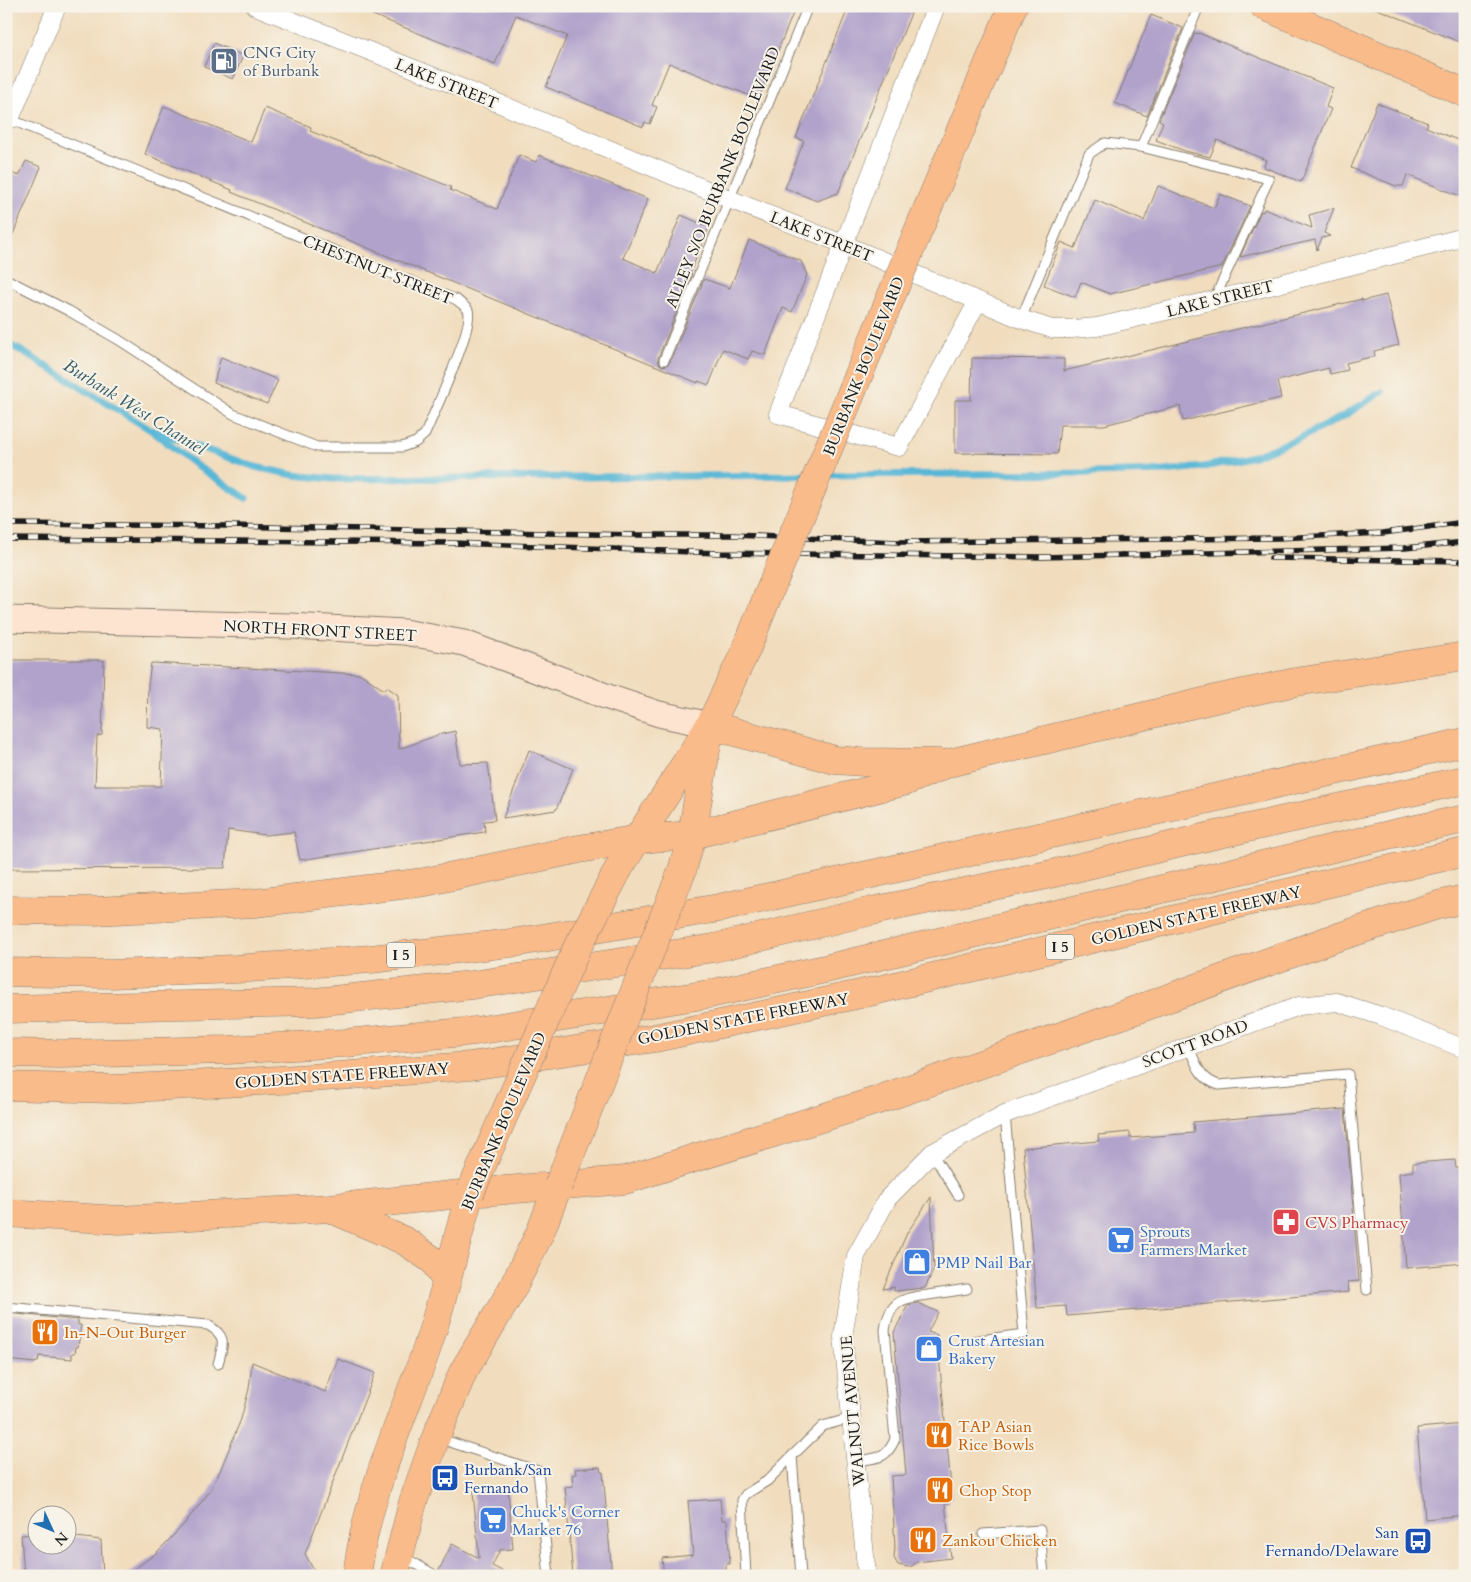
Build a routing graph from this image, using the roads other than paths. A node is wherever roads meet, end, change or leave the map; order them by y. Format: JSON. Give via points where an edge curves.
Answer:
{"nodes":[{"id":1,"x":57,"y":6,"type":"edge"},
{"id":2,"x":255,"y":6,"type":"edge"},
{"id":3,"x":808,"y":6,"type":"edge"},
{"id":4,"x":936,"y":6,"type":"edge"},
{"id":5,"x":1013,"y":6,"type":"edge"},
{"id":6,"x":1199,"y":6,"type":"edge"},
{"id":7,"x":1264,"y":6,"type":"edge"},
{"id":8,"x":1465,"y":93,"type":"edge"},
{"id":9,"x":7,"y":120,"type":"edge"},
{"id":10,"x":1141,"y":147,"type":"junction"},
{"id":11,"x":729,"y":199,"type":"junction"},
{"id":12,"x":1465,"y":237,"type":"edge"},
{"id":13,"x":843,"y":244,"type":"junction"},
{"id":14,"x":6,"y":279,"type":"edge"},
{"id":15,"x":1214,"y":300,"type":"junction"},
{"id":16,"x":978,"y":301,"type":"junction"},
{"id":17,"x":1021,"y":319,"type":"junction"},
{"id":18,"x":664,"y":360,"type":"dead end"},
{"id":19,"x":6,"y":619,"type":"edge"},
{"id":20,"x":1465,"y":656,"type":"edge"},
{"id":21,"x":710,"y":725,"type":"junction"},
{"id":22,"x":1465,"y":742,"type":"edge"},
{"id":23,"x":949,"y":763,"type":"junction"},
{"id":24,"x":1465,"y":780,"type":"edge"},
{"id":25,"x":1465,"y":819,"type":"edge"},
{"id":26,"x":692,"y":836,"type":"junction"},
{"id":27,"x":638,"y":839,"type":"junction"},
{"id":28,"x":1465,"y":852,"type":"edge"},
{"id":29,"x":1465,"y":899,"type":"edge"},
{"id":30,"x":6,"y":910,"type":"edge"},
{"id":31,"x":6,"y":972,"type":"edge"},
{"id":32,"x":6,"y":1009,"type":"edge"},
{"id":33,"x":1188,"y":1045,"type":"junction"},
{"id":34,"x":1465,"y":1050,"type":"edge"},
{"id":35,"x":6,"y":1053,"type":"edge"},
{"id":36,"x":6,"y":1086,"type":"edge"},
{"id":37,"x":1005,"y":1114,"type":"junction"},
{"id":38,"x":932,"y":1153,"type":"junction"},
{"id":39,"x":558,"y":1186,"type":"junction"},
{"id":40,"x":470,"y":1193,"type":"junction"},
{"id":41,"x":958,"y":1195,"type":"dead end"},
{"id":42,"x":330,"y":1208,"type":"junction"},
{"id":43,"x":6,"y":1213,"type":"edge"},
{"id":44,"x":446,"y":1281,"type":"junction"},
{"id":45,"x":967,"y":1289,"type":"dead end"},
{"id":46,"x":1367,"y":1290,"type":"dead end"},
{"id":47,"x":6,"y":1307,"type":"edge"},
{"id":48,"x":972,"y":1341,"type":"dead end"},
{"id":49,"x":218,"y":1364,"type":"dead end"},
{"id":50,"x":851,"y":1418,"type":"junction"},
{"id":51,"x":436,"y":1437,"type":"junction"},
{"id":52,"x":792,"y":1456,"type":"junction"},
{"id":53,"x":855,"y":1461,"type":"junction"},
{"id":54,"x":983,"y":1534,"type":"dead end"},
{"id":55,"x":396,"y":1565,"type":"edge"},
{"id":56,"x":357,"y":1576,"type":"edge"},
{"id":57,"x":436,"y":1576,"type":"edge"},
{"id":58,"x":549,"y":1576,"type":"edge"},
{"id":59,"x":746,"y":1576,"type":"edge"},
{"id":60,"x":801,"y":1576,"type":"edge"},
{"id":61,"x":867,"y":1576,"type":"edge"},
{"id":62,"x":1044,"y":1576,"type":"edge"}],
"edges":[{"from":1,"to":9,"type":"street","name":"CHESTNUT STREET"},
{"from":2,"to":11,"type":"street","name":"LAKE STREET"},
{"from":3,"to":11,"type":"lane","name":"ALLEY S/O BURBANK BOULEVARD"},
{"from":4,"to":13,"type":"street"},
{"from":5,"to":21,"type":"main road","name":"BURBANK BOULEVARD","bridge":true,"via":[[746,650]]},
{"from":6,"to":10,"type":"lane"},
{"from":7,"to":8,"type":"main road"},
{"from":9,"to":14,"type":"lane","name":"CHESTNUT STREET","via":[[457,300],[468,310],[469,318],[457,362],[425,434],[416,442],[402,447],[317,447],[233,414],[70,310]]},
{"from":10,"to":15,"type":"lane","via":[[1269,179]]},
{"from":10,"to":17,"type":"lane","via":[[1105,143],[1089,154]]},
{"from":11,"to":13,"type":"street","name":"LAKE STREET"},
{"from":11,"to":18,"type":"lane","name":"ALLEY S/O BURBANK BOULEVARD"},
{"from":12,"to":15,"type":"street","name":"LAKE STREET"},
{"from":13,"to":16,"type":"street","name":"LAKE STREET"},
{"from":13,"to":16,"type":"street","via":[[778,414],[899,447]]},
{"from":15,"to":17,"type":"street","name":"LAKE STREET","via":[[1072,329],[1052,328]]},
{"from":16,"to":17,"type":"street","name":"LAKE STREET"},
{"from":19,"to":21,"type":"main road","name":"NORTH FRONT STREET","via":[[404,632],[464,643],[659,714]]},
{"from":20,"to":23,"type":"main road","via":[[1296,682]]},
{"from":21,"to":23,"type":"main road","via":[[835,760]]},
{"from":21,"to":26,"type":"main road","name":"BURBANK BOULEVARD"},
{"from":21,"to":27,"type":"main road","name":"BURBANK BOULEVARD"},
{"from":22,"to":31,"type":"main road","number":"I 5","via":[[719,908],[519,942],[371,959],[236,969],[111,974]]},
{"from":23,"to":26,"type":"main road","via":[[907,781]]},
{"from":24,"to":32,"type":"main road","via":[[714,948],[472,985],[315,1002]]},
{"from":25,"to":35,"type":"main road","via":[[709,994],[475,1031],[345,1043],[227,1050]]},
{"from":26,"to":27,"type":"main road"},
{"from":26,"to":39,"type":"main road","name":"BURBANK BOULEVARD","bridge":true,"via":[[678,880]]},
{"from":27,"to":30,"type":"main road","via":[[425,882],[255,904],[94,912]]},
{"from":27,"to":40,"type":"main road","name":"BURBANK BOULEVARD","bridge":true,"via":[[577,948]]},
{"from":28,"to":36,"type":"main road","name":"GOLDEN STATE FREEWAY","number":"I 5","via":[[874,992],[655,1038],[470,1066],[297,1079],[112,1089]]},
{"from":29,"to":39,"type":"main road","via":[[1329,940],[875,1101],[765,1136],[625,1180]]},
{"from":33,"to":34,"type":"street","name":"SCOTT ROAD","via":[[1300,1006],[1337,1002]]},
{"from":33,"to":37,"type":"street","name":"SCOTT ROAD"},
{"from":33,"to":46,"type":"lane","via":[[1202,1075],[1219,1085],[1348,1074]]},
{"from":37,"to":38,"type":"street","name":"SCOTT ROAD"},
{"from":37,"to":48,"type":"lane","via":[[1024,1334]]},
{"from":38,"to":41,"type":"lane"},
{"from":38,"to":50,"type":"street","name":"WALNUT AVENUE","via":[[888,1198],[856,1256],[843,1337]]},
{"from":39,"to":40,"type":"main road"},
{"from":39,"to":51,"type":"main road","name":"BURBANK BOULEVARD","via":[[540,1233],[509,1295],[463,1372]]},
{"from":40,"to":42,"type":"main road"},
{"from":40,"to":44,"type":"main road","name":"BURBANK BOULEVARD"},
{"from":42,"to":43,"type":"main road","via":[[120,1220]]},
{"from":42,"to":44,"type":"main road","via":[[405,1241],[434,1261]]},
{"from":44,"to":56,"type":"main road","name":"BURBANK BOULEVARD","via":[[427,1348],[367,1521]]},
{"from":45,"to":53,"type":"lane","via":[[906,1298],[887,1318],[885,1330],[895,1439],[890,1450],[879,1458]]},
{"from":47,"to":49,"type":"lane","via":[[208,1325],[222,1337]]},
{"from":50,"to":52,"type":"lane","via":[[823,1426]]},
{"from":50,"to":53,"type":"street","name":"WALNUT AVENUE"},
{"from":51,"to":55,"type":"main road","name":"BURBANK BOULEVARD","via":[[413,1502]]},
{"from":51,"to":58,"type":"lane","via":[[538,1471]]},
{"from":52,"to":59,"type":"lane","via":[[742,1500]]},
{"from":52,"to":60,"type":"lane"},
{"from":53,"to":61,"type":"street","name":"WALNUT AVENUE"},
{"from":54,"to":62,"type":"lane","via":[[1040,1530]]},
{"from":55,"to":57,"type":"lane"}]}
